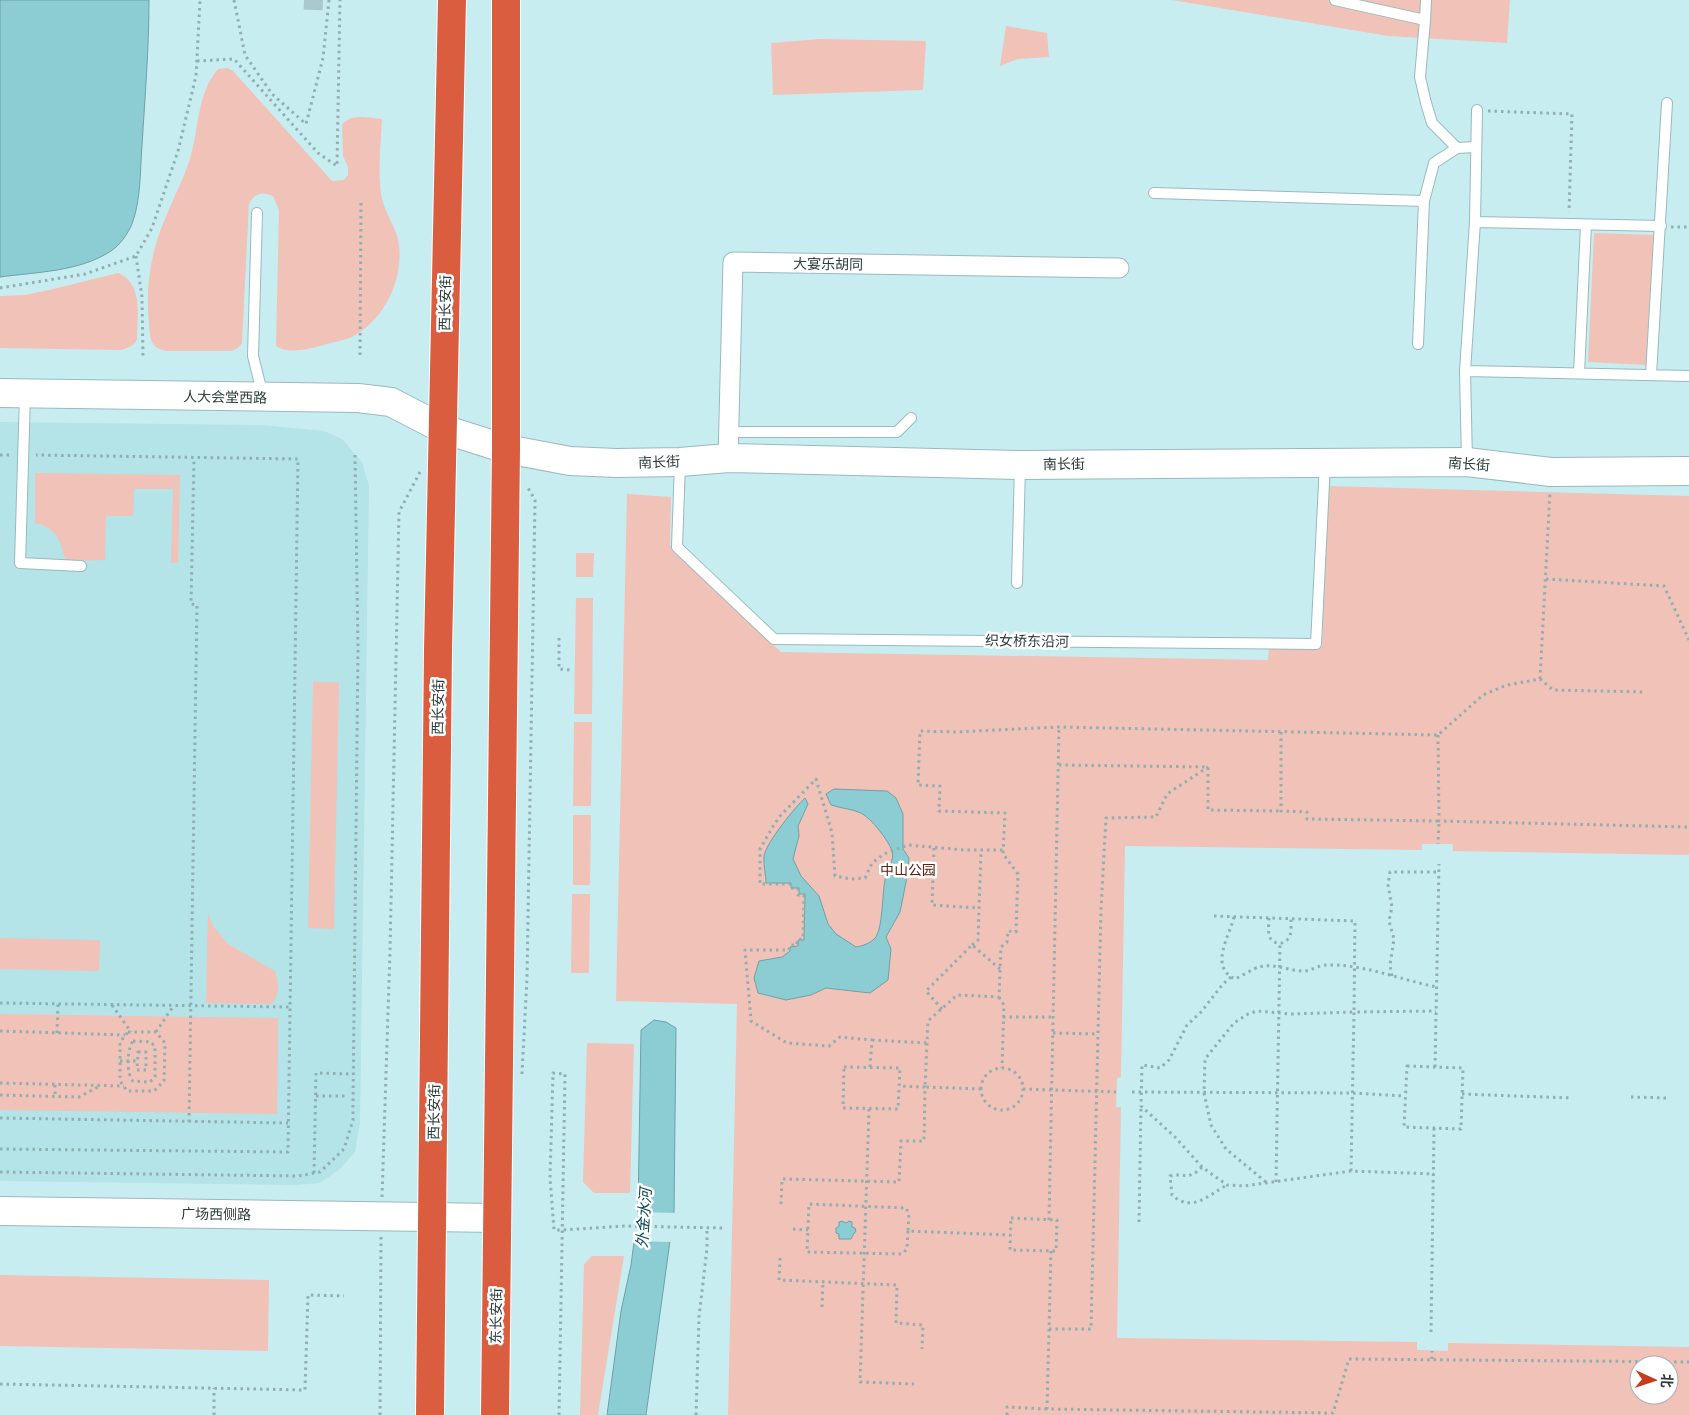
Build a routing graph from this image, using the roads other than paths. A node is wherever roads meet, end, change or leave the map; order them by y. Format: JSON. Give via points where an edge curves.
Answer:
{"nodes":[{"id":1,"x":452,"y":0,"type":"edge"},
{"id":2,"x":506,"y":0,"type":"edge"},
{"id":3,"x":1335,"y":0,"type":"edge"},
{"id":4,"x":1426,"y":0,"type":"edge"},
{"id":5,"x":1425,"y":20,"type":"junction"},
{"id":6,"x":1667,"y":103,"type":"dead end"},
{"id":7,"x":1477,"y":110,"type":"road end"},
{"id":8,"x":1475,"y":147,"type":"junction"},
{"id":9,"x":1457,"y":148,"type":"junction"},
{"id":10,"x":1154,"y":193,"type":"dead end"},
{"id":11,"x":1424,"y":201,"type":"junction"},
{"id":12,"x":257,"y":214,"type":"dead end"},
{"id":13,"x":1474,"y":222,"type":"junction"},
{"id":14,"x":1586,"y":225,"type":"junction"},
{"id":15,"x":1660,"y":226,"type":"junction"},
{"id":16,"x":1119,"y":268,"type":"dead end"},
{"id":17,"x":1418,"y":344,"type":"dead end"},
{"id":18,"x":1465,"y":371,"type":"junction"},
{"id":19,"x":1579,"y":373,"type":"junction"},
{"id":20,"x":1651,"y":375,"type":"junction"},
{"id":21,"x":1689,"y":376,"type":"edge"},
{"id":22,"x":12,"y":393,"type":"edge"},
{"id":23,"x":264,"y":397,"type":"junction"},
{"id":24,"x":910,"y":418,"type":"dead end"},
{"id":25,"x":443,"y":429,"type":"junction"},
{"id":26,"x":728,"y":445,"type":"junction"},
{"id":27,"x":506,"y":449,"type":"junction"},
{"id":28,"x":680,"y":462,"type":"junction"},
{"id":29,"x":1325,"y":462,"type":"junction"},
{"id":30,"x":1468,"y":462,"type":"junction"},
{"id":31,"x":1020,"y":465,"type":"junction"},
{"id":32,"x":1689,"y":471,"type":"edge"},
{"id":33,"x":81,"y":566,"type":"dead end"},
{"id":34,"x":1017,"y":583,"type":"dead end"},
{"id":35,"x":0,"y":1211,"type":"edge"},
{"id":36,"x":433,"y":1218,"type":"junction"},
{"id":37,"x":497,"y":1218,"type":"junction"},
{"id":38,"x":430,"y":1415,"type":"edge"},
{"id":39,"x":495,"y":1415,"type":"edge"}],
"edges":[{"from":1,"to":25,"type":"highway","name":"西长安街"},
{"from":2,"to":27,"type":"highway"},
{"from":3,"to":5,"type":"lane"},
{"from":4,"to":5,"type":"lane"},
{"from":5,"to":9,"type":"lane","via":[[1420,77],[1426,103],[1432,123]]},
{"from":6,"to":15,"type":"lane"},
{"from":7,"to":8,"type":"lane"},
{"from":8,"to":9,"type":"lane"},
{"from":8,"to":13,"type":"lane"},
{"from":9,"to":11,"type":"lane","via":[[1434,163]]},
{"from":10,"to":11,"type":"lane"},
{"from":11,"to":17,"type":"lane"},
{"from":12,"to":23,"type":"lane","via":[[253,356]]},
{"from":13,"to":14,"type":"lane"},
{"from":13,"to":18,"type":"lane"},
{"from":14,"to":15,"type":"lane"},
{"from":14,"to":19,"type":"lane"},
{"from":15,"to":20,"type":"lane"},
{"from":16,"to":26,"type":"street","name":"大宴乐胡同","via":[[733,262]]},
{"from":18,"to":19,"type":"lane"},
{"from":18,"to":30,"type":"lane"},
{"from":19,"to":20,"type":"lane"},
{"from":20,"to":21,"type":"lane"},
{"from":22,"to":23,"type":"street","name":"人大会堂西路"},
{"from":22,"to":33,"type":"lane","via":[[23,455],[20,563]]},
{"from":23,"to":25,"type":"street","name":"人大会堂西路","via":[[358,398],[391,402]]},
{"from":24,"to":26,"type":"lane","via":[[897,432]]},
{"from":25,"to":27,"type":"street","name":"南长街"},
{"from":25,"to":36,"type":"highway","name":"西长安街"},
{"from":26,"to":28,"type":"street","name":"南长街"},
{"from":26,"to":31,"type":"street","name":"南长街"},
{"from":27,"to":28,"type":"street","name":"南长街","via":[[570,461]]},
{"from":27,"to":37,"type":"highway"},
{"from":28,"to":29,"type":"lane","name":"织女桥东沿河","via":[[677,547],[774,639],[1316,644]]},
{"from":29,"to":30,"type":"street","name":"南长街"},
{"from":29,"to":31,"type":"street","name":"南长街"},
{"from":30,"to":32,"type":"street","name":"南长街","via":[[1551,472]]},
{"from":31,"to":34,"type":"lane"},
{"from":35,"to":36,"type":"street","name":"广场西侧路"},
{"from":36,"to":37,"type":"street","name":"广场西侧路"},
{"from":36,"to":38,"type":"highway","name":"西长安街"},
{"from":37,"to":39,"type":"highway","name":"东长安街"}]}
